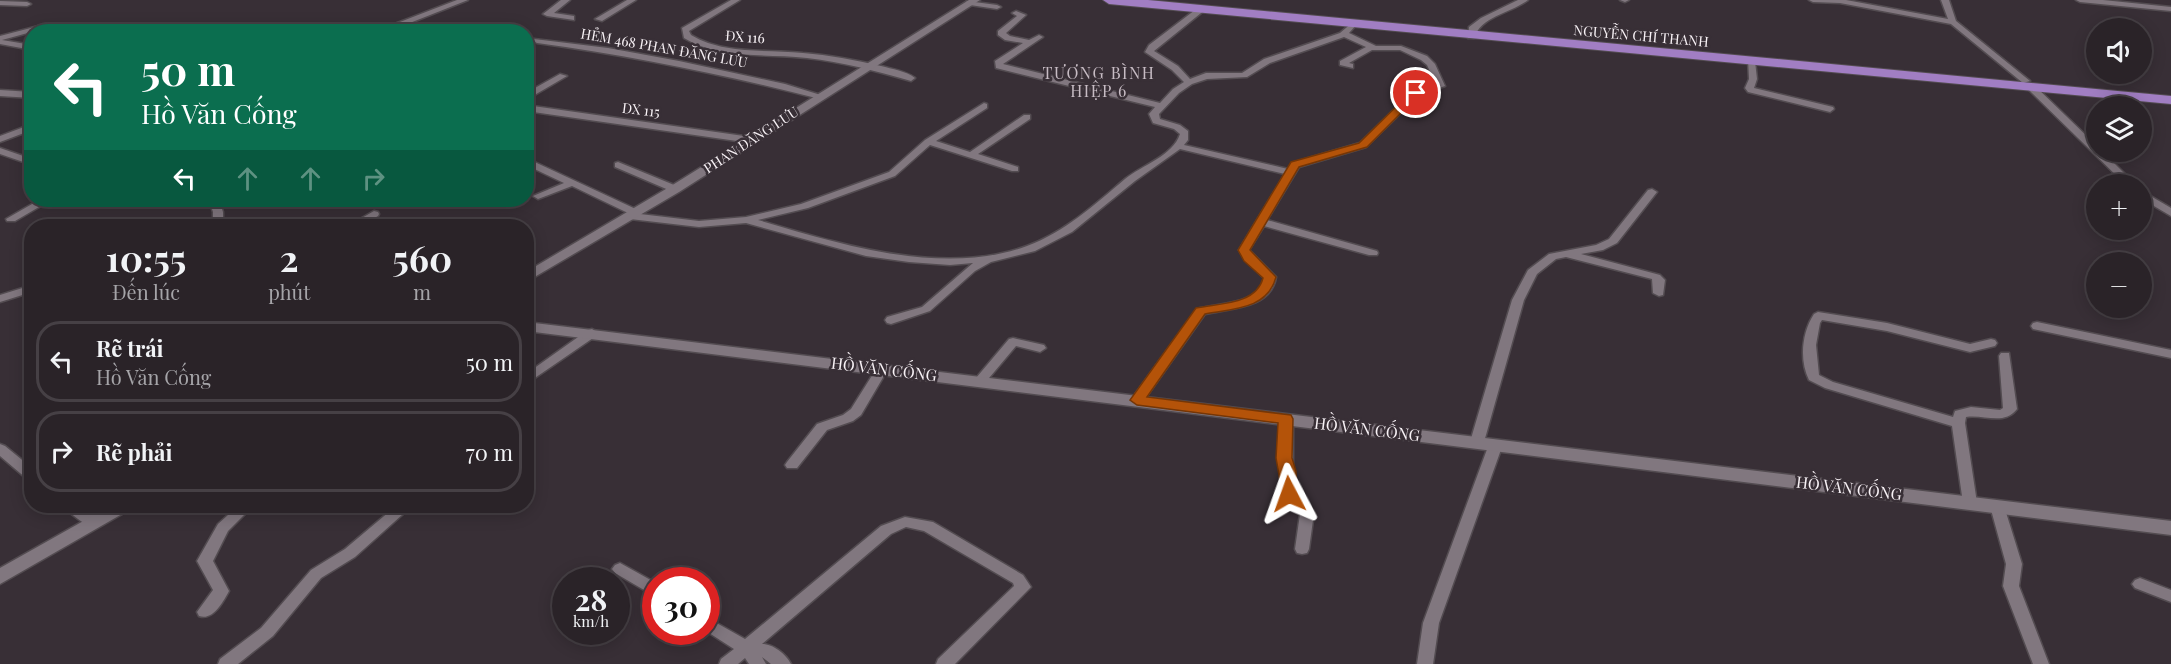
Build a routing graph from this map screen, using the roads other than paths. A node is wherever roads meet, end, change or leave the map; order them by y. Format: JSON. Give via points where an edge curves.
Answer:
{"nodes":[{"id":1,"x":464,"y":0,"type":"edge"},
{"id":2,"x":566,"y":0,"type":"edge"},
{"id":3,"x":632,"y":0,"type":"edge"},
{"id":4,"x":719,"y":0,"type":"edge"},
{"id":5,"x":1110,"y":0,"type":"edge"},
{"id":6,"x":1157,"y":0,"type":"edge"},
{"id":7,"x":1524,"y":0,"type":"edge"},
{"id":8,"x":1813,"y":0,"type":"edge"},
{"id":9,"x":1945,"y":0,"type":"edge"},
{"id":10,"x":2080,"y":0,"type":"edge"},
{"id":11,"x":2151,"y":0,"type":"edge"},
{"id":12,"x":972,"y":1,"type":"edge"},
{"id":13,"x":1835,"y":1,"type":"edge"},
{"id":14,"x":733,"y":2,"type":"edge"},
{"id":15,"x":0,"y":3,"type":"edge"},
{"id":16,"x":27,"y":4,"type":"dead end"},
{"id":17,"x":997,"y":7,"type":"dead end"},
{"id":18,"x":1203,"y":7,"type":"junction"},
{"id":19,"x":2167,"y":9,"type":"edge"},
{"id":20,"x":1016,"y":13,"type":"dead end"},
{"id":21,"x":571,"y":18,"type":"dead end"},
{"id":22,"x":599,"y":19,"type":"dead end"},
{"id":23,"x":1953,"y":21,"type":"junction"},
{"id":24,"x":400,"y":24,"type":"edge"},
{"id":25,"x":1348,"y":29,"type":"junction"},
{"id":26,"x":24,"y":33,"type":"edge"},
{"id":27,"x":1472,"y":33,"type":"junction"},
{"id":28,"x":1039,"y":37,"type":"dead end"},
{"id":29,"x":0,"y":40,"type":"edge"},
{"id":30,"x":537,"y":41,"type":"dead end"},
{"id":31,"x":1029,"y":42,"type":"junction"},
{"id":32,"x":24,"y":46,"type":"edge"},
{"id":33,"x":1371,"y":47,"type":"junction"},
{"id":34,"x":1751,"y":61,"type":"junction"},
{"id":35,"x":868,"y":66,"type":"junction"},
{"id":36,"x":1350,"y":66,"type":"dead end"},
{"id":37,"x":563,"y":76,"type":"dead end"},
{"id":38,"x":911,"y":78,"type":"dead end"},
{"id":39,"x":1189,"y":82,"type":"junction"},
{"id":40,"x":2029,"y":84,"type":"junction"},
{"id":41,"x":534,"y":92,"type":"edge"},
{"id":42,"x":0,"y":93,"type":"edge"},
{"id":43,"x":24,"y":94,"type":"edge"},
{"id":44,"x":2171,"y":95,"type":"edge"},
{"id":45,"x":820,"y":96,"type":"junction"},
{"id":46,"x":2171,"y":100,"type":"edge"},
{"id":47,"x":984,"y":106,"type":"dead end"},
{"id":48,"x":1161,"y":106,"type":"junction"},
{"id":49,"x":534,"y":109,"type":"edge"},
{"id":50,"x":1830,"y":109,"type":"dead end"},
{"id":51,"x":1027,"y":117,"type":"dead end"},
{"id":52,"x":24,"y":130,"type":"edge"},
{"id":53,"x":0,"y":139,"type":"edge"},
{"id":54,"x":751,"y":140,"type":"junction"},
{"id":55,"x":2086,"y":140,"type":"edge"},
{"id":56,"x":928,"y":142,"type":"junction"},
{"id":57,"x":1178,"y":146,"type":"junction"},
{"id":58,"x":0,"y":152,"type":"edge"},
{"id":59,"x":971,"y":155,"type":"junction"},
{"id":60,"x":24,"y":160,"type":"edge"},
{"id":61,"x":2108,"y":162,"type":"edge"},
{"id":62,"x":618,"y":165,"type":"dead end"},
{"id":63,"x":534,"y":166,"type":"edge"},
{"id":64,"x":1015,"y":169,"type":"dead end"},
{"id":65,"x":1290,"y":172,"type":"junction"},
{"id":66,"x":2120,"y":174,"type":"edge"},
{"id":67,"x":572,"y":183,"type":"junction"},
{"id":68,"x":675,"y":189,"type":"junction"},
{"id":69,"x":1652,"y":192,"type":"dead end"},
{"id":70,"x":538,"y":196,"type":"dead end"},
{"id":71,"x":2152,"y":201,"type":"edge"},
{"id":72,"x":33,"y":207,"type":"edge"},
{"id":73,"x":2171,"y":213,"type":"edge"},
{"id":74,"x":374,"y":214,"type":"dead end"},
{"id":75,"x":633,"y":214,"type":"junction"},
{"id":76,"x":11,"y":219,"type":"dead end"},
{"id":77,"x":365,"y":219,"type":"edge"},
{"id":78,"x":746,"y":220,"type":"junction"},
{"id":79,"x":1263,"y":222,"type":"junction"},
{"id":80,"x":1372,"y":253,"type":"dead end"},
{"id":81,"x":1565,"y":254,"type":"junction"},
{"id":82,"x":992,"y":257,"type":"junction"},
{"id":83,"x":534,"y":273,"type":"edge"},
{"id":84,"x":24,"y":291,"type":"edge"},
{"id":85,"x":1659,"y":293,"type":"dead end"},
{"id":86,"x":0,"y":299,"type":"edge"},
{"id":87,"x":891,"y":320,"type":"dead end"},
{"id":88,"x":2037,"y":326,"type":"dead end"},
{"id":89,"x":534,"y":327,"type":"edge"},
{"id":90,"x":592,"y":333,"type":"junction"},
{"id":91,"x":1991,"y":343,"type":"dead end"},
{"id":92,"x":1040,"y":348,"type":"dead end"},
{"id":93,"x":2171,"y":354,"type":"edge"},
{"id":94,"x":2005,"y":356,"type":"dead end"},
{"id":95,"x":882,"y":369,"type":"junction"},
{"id":96,"x":534,"y":374,"type":"edge"},
{"id":97,"x":980,"y":381,"type":"junction"},
{"id":98,"x":1137,"y":400,"type":"junction"},
{"id":99,"x":1286,"y":419,"type":"junction"},
{"id":100,"x":1958,"y":423,"type":"junction"},
{"id":101,"x":1477,"y":442,"type":"junction"},
{"id":102,"x":1496,"y":444,"type":"junction"},
{"id":103,"x":0,"y":449,"type":"edge"},
{"id":104,"x":792,"y":465,"type":"dead end"},
{"id":105,"x":24,"y":469,"type":"edge"},
{"id":106,"x":1970,"y":503,"type":"junction"},
{"id":107,"x":1997,"y":506,"type":"junction"},
{"id":108,"x":81,"y":513,"type":"edge"},
{"id":109,"x":110,"y":513,"type":"edge"},
{"id":110,"x":239,"y":513,"type":"edge"},
{"id":111,"x":397,"y":513,"type":"edge"},
{"id":112,"x":94,"y":522,"type":"junction"},
{"id":113,"x":2171,"y":528,"type":"edge"},
{"id":114,"x":1302,"y":549,"type":"dead end"},
{"id":115,"x":0,"y":577,"type":"edge"},
{"id":116,"x":2140,"y":584,"type":"dead end"},
{"id":117,"x":2171,"y":596,"type":"edge"},
{"id":118,"x":205,"y":612,"type":"dead end"},
{"id":119,"x":720,"y":633,"type":"edge"},
{"id":120,"x":753,"y":655,"type":"edge"},
{"id":121,"x":226,"y":664,"type":"edge"},
{"id":122,"x":728,"y":664,"type":"edge"},
{"id":123,"x":783,"y":664,"type":"edge"},
{"id":124,"x":944,"y":664,"type":"edge"},
{"id":125,"x":1425,"y":664,"type":"edge"},
{"id":126,"x":2041,"y":664,"type":"edge"}],
"edges":[{"from":1,"to":24,"type":"street"},
{"from":2,"to":21,"type":"street","via":[[547,14]]},
{"from":3,"to":22,"type":"street"},
{"from":4,"to":14,"type":"street"},
{"from":5,"to":18,"type":"main road","name":"NGUYỄN CHÍ THANH"},
{"from":6,"to":18,"type":"main road","name":"NGUYỄN CHÍ THANH"},
{"from":7,"to":27,"type":"street","via":[[1484,20]]},
{"from":8,"to":13,"type":"street"},
{"from":9,"to":23,"type":"street"},
{"from":10,"to":19,"type":"street"},
{"from":11,"to":19,"type":"street"},
{"from":12,"to":17,"type":"street"},
{"from":12,"to":35,"type":"street","name":"PHAN ĐĂNG LƯU"},
{"from":13,"to":23,"type":"street"},
{"from":14,"to":35,"type":"street","name":"ĐX 116","via":[[685,30],[687,36],[714,48]]},
{"from":15,"to":16,"type":"street"},
{"from":18,"to":25,"type":"main road","name":"NGUYỄN CHÍ THANH"},
{"from":18,"to":27,"type":"main road","name":"NGUYỄN CHÍ THANH"},
{"from":18,"to":39,"type":"street","via":[[1149,51]]},
{"from":20,"to":31,"type":"street","via":[[1022,15],[1001,33]]},
{"from":23,"to":40,"type":"street"},
{"from":25,"to":27,"type":"main road","name":"NGUYỄN CHÍ THANH"},
{"from":25,"to":33,"type":"street"},
{"from":25,"to":39,"type":"street","via":[[1267,61],[1244,75],[1212,75]]},
{"from":26,"to":29,"type":"street"},
{"from":27,"to":34,"type":"main road","name":"NGUYỄN CHÍ THANH"},
{"from":27,"to":40,"type":"main road","name":"NGUYỄN CHÍ THANH"},
{"from":28,"to":31,"type":"street"},
{"from":29,"to":32,"type":"street"},
{"from":30,"to":45,"type":"street","name":"HẺM 468 PHAN ĐĂNG LƯU","via":[[634,54]]},
{"from":31,"to":48,"type":"street","via":[[999,66]]},
{"from":33,"to":36,"type":"street","via":[[1343,63]]},
{"from":33,"to":65,"type":"street","via":[[1401,48],[1424,58],[1441,86],[1416,93],[1363,145],[1301,161]]},
{"from":34,"to":40,"type":"main road","name":"NGUYỄN CHÍ THANH"},
{"from":34,"to":50,"type":"street","via":[[1751,90]]},
{"from":35,"to":38,"type":"street"},
{"from":35,"to":45,"type":"street","name":"PHAN ĐĂNG LƯU"},
{"from":37,"to":41,"type":"street"},
{"from":39,"to":48,"type":"street"},
{"from":40,"to":44,"type":"main road","name":"NGUYỄN CHÍ THANH"},
{"from":40,"to":46,"type":"main road","name":"NGUYỄN CHÍ THANH"},
{"from":40,"to":55,"type":"street"},
{"from":42,"to":43,"type":"street"},
{"from":45,"to":54,"type":"street","name":"PHAN ĐĂNG LƯU"},
{"from":47,"to":56,"type":"street"},
{"from":48,"to":57,"type":"street","via":[[1154,114],[1156,121],[1185,133]]},
{"from":49,"to":54,"type":"street","name":"DX 115"},
{"from":51,"to":59,"type":"street"},
{"from":52,"to":53,"type":"street"},
{"from":54,"to":68,"type":"street","name":"PHAN ĐĂNG LƯU"},
{"from":56,"to":59,"type":"street"},
{"from":56,"to":78,"type":"street","via":[[898,170],[879,181]]},
{"from":57,"to":65,"type":"street"},
{"from":57,"to":82,"type":"street","via":[[1068,231],[1006,256]]},
{"from":58,"to":60,"type":"street"},
{"from":59,"to":64,"type":"street"},
{"from":61,"to":66,"type":"street"},
{"from":62,"to":68,"type":"street"},
{"from":63,"to":67,"type":"street"},
{"from":65,"to":79,"type":"street"},
{"from":67,"to":70,"type":"street"},
{"from":67,"to":75,"type":"street"},
{"from":68,"to":75,"type":"street","name":"PHAN ĐĂNG LƯU"},
{"from":69,"to":81,"type":"street","via":[[1613,241],[1599,248]]},
{"from":71,"to":73,"type":"street"},
{"from":72,"to":76,"type":"street"},
{"from":74,"to":77,"type":"street"},
{"from":75,"to":78,"type":"street","via":[[699,224]]},
{"from":75,"to":83,"type":"street","name":"PHAN ĐĂNG LƯU"},
{"from":78,"to":82,"type":"street","via":[[860,252],[941,263]]},
{"from":79,"to":80,"type":"street"},
{"from":79,"to":98,"type":"street","via":[[1244,250],[1270,277],[1267,288],[1253,300],[1201,311]]},
{"from":81,"to":85,"type":"street","via":[[1656,277]]},
{"from":81,"to":101,"type":"street","via":[[1553,256],[1532,272],[1518,300]]},
{"from":82,"to":87,"type":"street","via":[[971,269],[926,309]]},
{"from":84,"to":86,"type":"street"},
{"from":88,"to":93,"type":"street"},
{"from":89,"to":90,"type":"street","name":"HỒ VĂN CỐNG"},
{"from":90,"to":95,"type":"street","name":"HỒ VĂN CỐNG"},
{"from":90,"to":96,"type":"street"},
{"from":91,"to":100,"type":"street","via":[[1970,348],[1887,327],[1818,316],[1812,326],[1809,343],[1813,377]]},
{"from":92,"to":97,"type":"street","via":[[1012,342]]},
{"from":94,"to":100,"type":"street","via":[[2010,409],[2006,414],[1996,415],[1967,411],[1960,414]]},
{"from":95,"to":97,"type":"street","name":"HỒ VĂN CỐNG"},
{"from":95,"to":104,"type":"street","via":[[856,412],[822,427]]},
{"from":97,"to":98,"type":"street","name":"HỒ VĂN CỐNG"},
{"from":98,"to":99,"type":"street","name":"HỒ VĂN CỐNG"},
{"from":99,"to":101,"type":"street","name":"HỒ VĂN CỐNG"},
{"from":99,"to":114,"type":"street","via":[[1288,501],[1307,513]]},
{"from":100,"to":106,"type":"street"},
{"from":101,"to":102,"type":"street","name":"HỒ VĂN CỐNG"},
{"from":102,"to":106,"type":"street","name":"HỒ VĂN CỐNG"},
{"from":102,"to":125,"type":"street","via":[[1431,623]]},
{"from":103,"to":105,"type":"street"},
{"from":106,"to":107,"type":"street","name":"HỒ VĂN CỐNG"},
{"from":107,"to":113,"type":"street","name":"HỒ VĂN CỐNG"},
{"from":107,"to":126,"type":"street","via":[[2014,564],[2011,586]]},
{"from":108,"to":112,"type":"street"},
{"from":109,"to":112,"type":"street"},
{"from":110,"to":118,"type":"street","via":[[223,528],[207,554],[206,567],[221,591]]},
{"from":111,"to":121,"type":"street","via":[[350,553],[316,574],[267,632]]},
{"from":112,"to":115,"type":"street"},
{"from":116,"to":117,"type":"street"},
{"from":119,"to":120,"type":"street"},
{"from":120,"to":122,"type":"street"},
{"from":120,"to":123,"type":"street","via":[[765,650]]},
{"from":120,"to":124,"type":"street","via":[[886,530],[905,522],[928,526],[1018,579],[1023,587]]}]}
